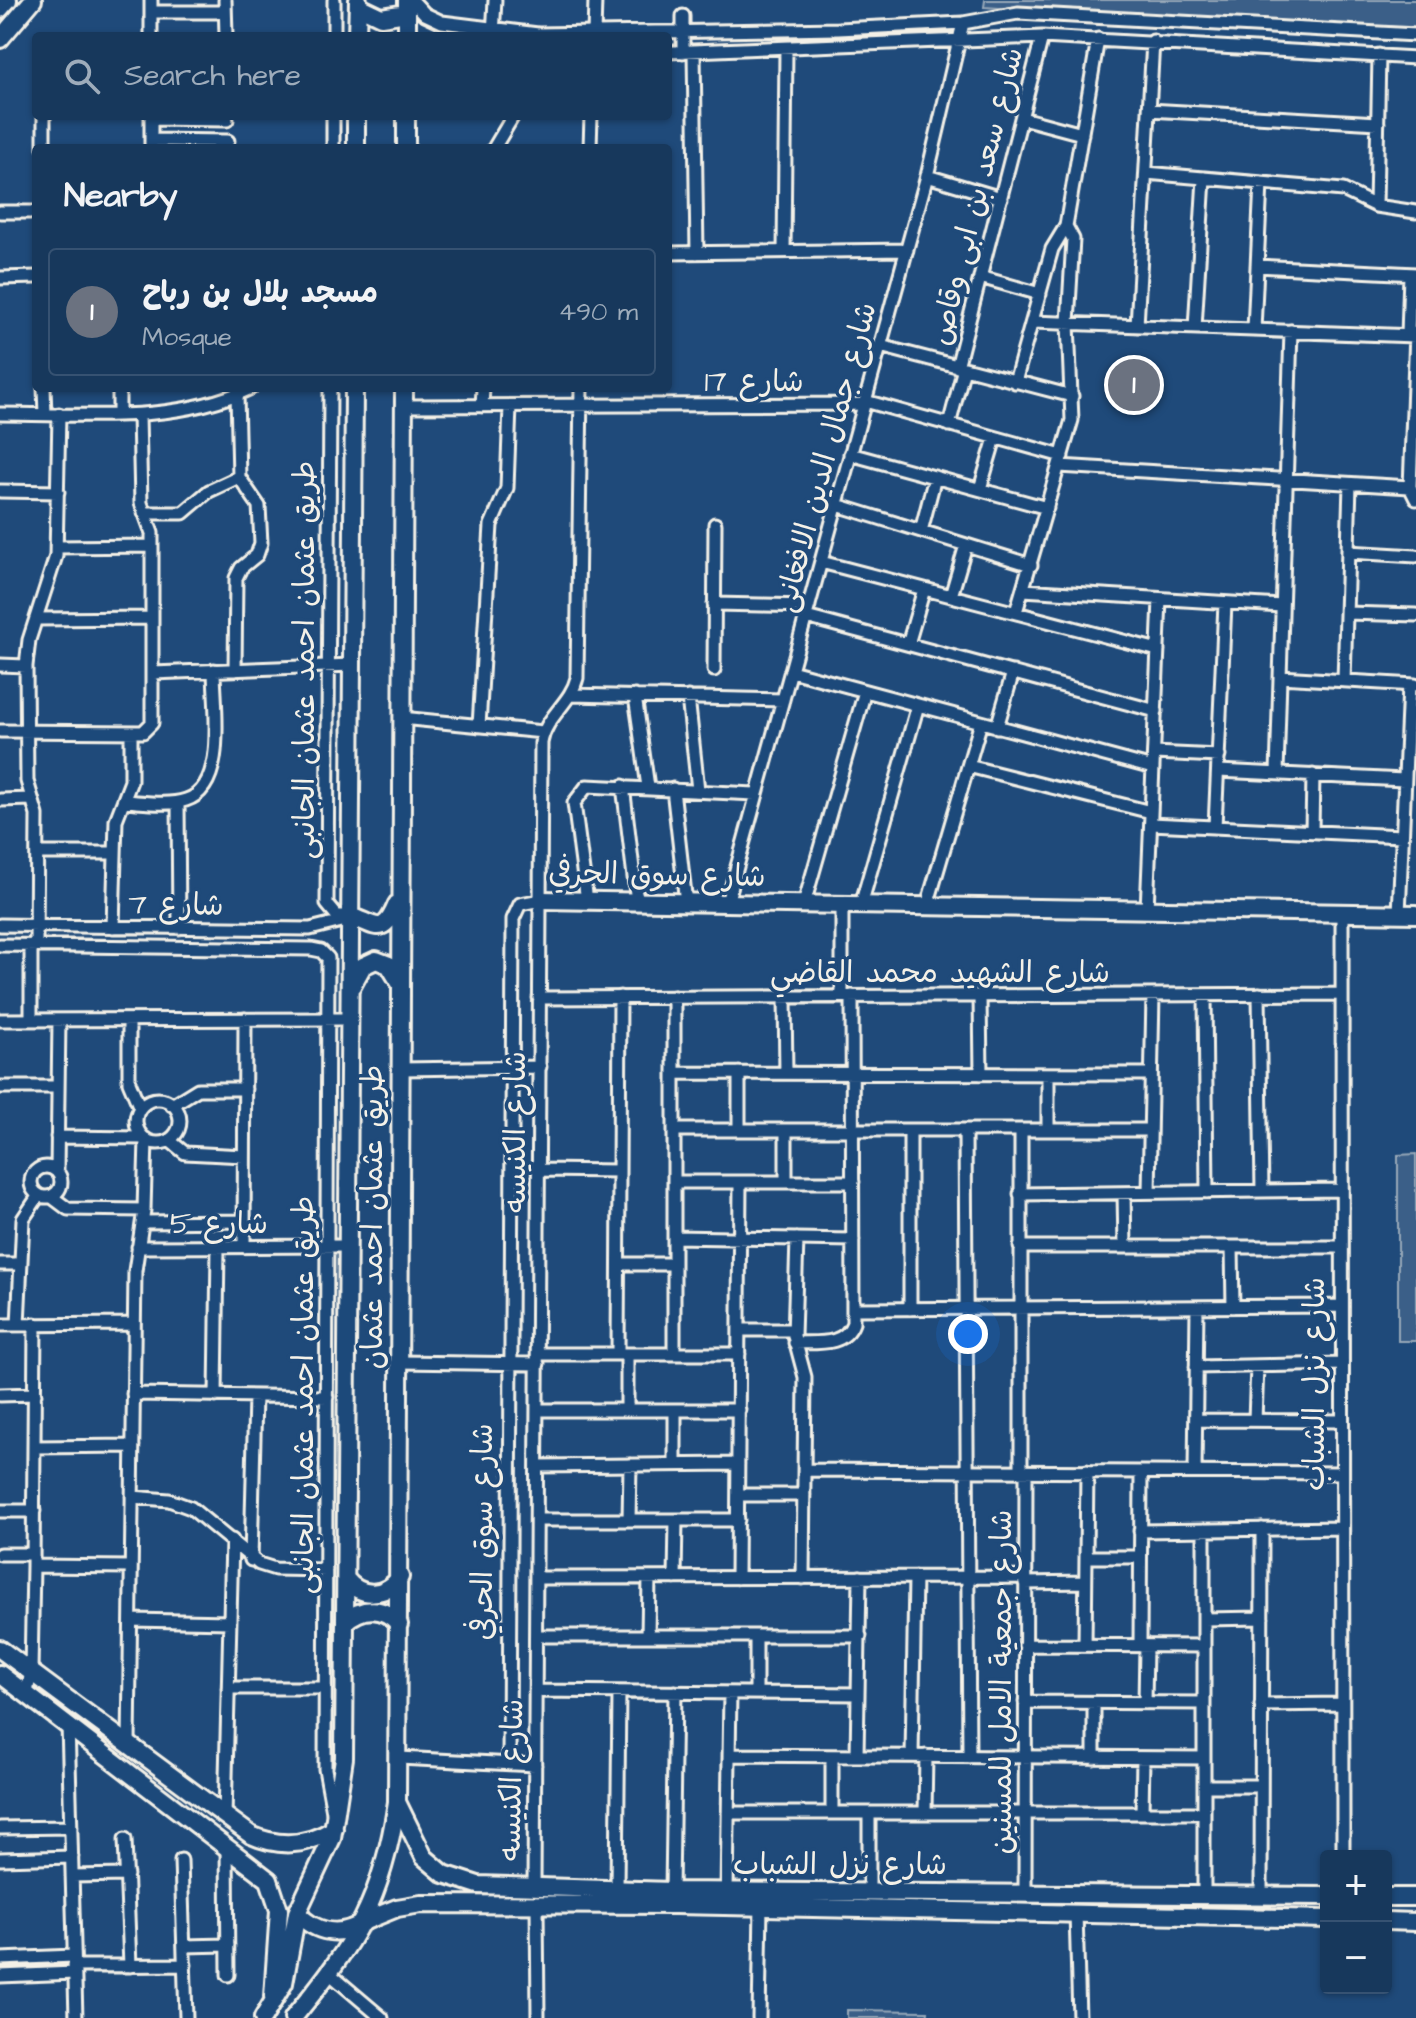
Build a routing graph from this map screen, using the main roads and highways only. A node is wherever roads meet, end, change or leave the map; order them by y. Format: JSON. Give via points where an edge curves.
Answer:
{"nodes":[{"id":1,"x":8,"y":0,"type":"edge"},
{"id":2,"x":33,"y":0,"type":"edge"},
{"id":3,"x":358,"y":3,"type":"edge"},
{"id":4,"x":408,"y":4,"type":"edge"},
{"id":5,"x":0,"y":9,"type":"edge"},
{"id":6,"x":357,"y":32,"type":"edge"},
{"id":7,"x":407,"y":32,"type":"edge"},
{"id":8,"x":0,"y":39,"type":"edge"},
{"id":9,"x":356,"y":120,"type":"edge"},
{"id":10,"x":406,"y":120,"type":"edge"},
{"id":11,"x":356,"y":144,"type":"edge"},
{"id":12,"x":406,"y":144,"type":"edge"},
{"id":13,"x":354,"y":392,"type":"edge"},
{"id":14,"x":404,"y":392,"type":"edge"},
{"id":15,"x":400,"y":896,"type":"junction"},
{"id":16,"x":541,"y":900,"type":"road end"},
{"id":17,"x":1416,"y":914,"type":"edge"},
{"id":18,"x":350,"y":917,"type":"junction"},
{"id":19,"x":401,"y":984,"type":"junction"},
{"id":20,"x":351,"y":988,"type":"junction"},
{"id":21,"x":400,"y":1577,"type":"junction"},
{"id":22,"x":346,"y":1579,"type":"junction"},
{"id":23,"x":345,"y":1622,"type":"junction"},
{"id":24,"x":399,"y":1624,"type":"junction"},
{"id":25,"x":0,"y":1649,"type":"edge"},
{"id":26,"x":0,"y":1674,"type":"edge"},
{"id":27,"x":397,"y":1802,"type":"junction"},
{"id":28,"x":335,"y":1825,"type":"junction"},
{"id":29,"x":1320,"y":1896,"type":"edge"},
{"id":30,"x":1392,"y":1897,"type":"edge"},
{"id":31,"x":1416,"y":1897,"type":"edge"},
{"id":32,"x":917,"y":1901,"type":"junction"},
{"id":33,"x":297,"y":1913,"type":"junction"},
{"id":34,"x":1320,"y":1919,"type":"edge"},
{"id":35,"x":365,"y":1921,"type":"junction"},
{"id":36,"x":1392,"y":1921,"type":"edge"},
{"id":37,"x":1416,"y":1922,"type":"edge"},
{"id":38,"x":268,"y":2012,"type":"edge"},
{"id":39,"x":293,"y":2018,"type":"edge"}],
"edges":[{"from":1,"to":5,"type":"main road"},
{"from":2,"to":8,"type":"main road"},
{"from":3,"to":4,"type":"main road","via":[[381,17]]},
{"from":3,"to":6,"type":"main road"},
{"from":4,"to":7,"type":"main road"},
{"from":9,"to":11,"type":"main road"},
{"from":10,"to":12,"type":"main road"},
{"from":13,"to":18,"type":"main road","name":"طريق عثمان احمد عثمان"},
{"from":14,"to":15,"type":"main road","name":"طريق عثمان احمد عثمان"},
{"from":15,"to":18,"type":"main road","via":[[392,917],[380,926]]},
{"from":15,"to":19,"type":"main road","name":"طريق عثمان احمد عثمان"},
{"from":16,"to":17,"type":"main road","name":"شارع سوق الحرفي"},
{"from":18,"to":20,"type":"main road","name":"طريق عثمان احمد عثمان"},
{"from":19,"to":20,"type":"main road","via":[[389,965],[376,960],[363,966]]},
{"from":19,"to":21,"type":"main road","name":"طريق عثمان احمد عثمان"},
{"from":20,"to":22,"type":"main road","name":"طريق عثمان احمد عثمان"},
{"from":21,"to":22,"type":"main road","via":[[377,1593],[362,1592]]},
{"from":21,"to":24,"type":"main road","name":"طريق عثمان احمد عثمان"},
{"from":22,"to":23,"type":"main road","name":"طريق عثمان احمد عثمان"},
{"from":23,"to":24,"type":"main road","via":[[373,1610]]},
{"from":23,"to":28,"type":"main road","name":"طريق عثمان احمد عثمان","via":[[344,1758]]},
{"from":24,"to":27,"type":"main road","name":"طريق عثمان احمد عثمان"},
{"from":25,"to":28,"type":"main road","via":[[251,1835],[285,1845],[306,1842]]},
{"from":26,"to":38,"type":"main road","via":[[263,1874],[279,1910]]},
{"from":27,"to":32,"type":"main road","name":"شارع نزل الشباب","via":[[415,1845],[444,1874],[470,1884],[869,1892]]},
{"from":27,"to":35,"type":"main road","name":"طريق عثمان احمد عثمان","via":[[384,1870]]},
{"from":28,"to":33,"type":"main road","name":"طريق عثمان احمد عثمان"},
{"from":29,"to":32,"type":"main road","name":"شارع نزل الشباب","via":[[1025,1893]]},
{"from":30,"to":31,"type":"main road"},
{"from":32,"to":34,"type":"main road","name":"شارع نزل الشباب","via":[[1076,1913]]},
{"from":32,"to":35,"type":"main road","name":"شارع نزل الشباب","via":[[409,1905]]},
{"from":33,"to":35,"type":"main road","name":"شارع نزل الشباب","via":[[329,1932]]},
{"from":33,"to":38,"type":"main road","name":"طريق عثمان احمد عثمان","via":[[288,1970]]},
{"from":35,"to":39,"type":"main road","name":"طريق عثمان احمد عثمان"},
{"from":36,"to":37,"type":"main road"}]}
